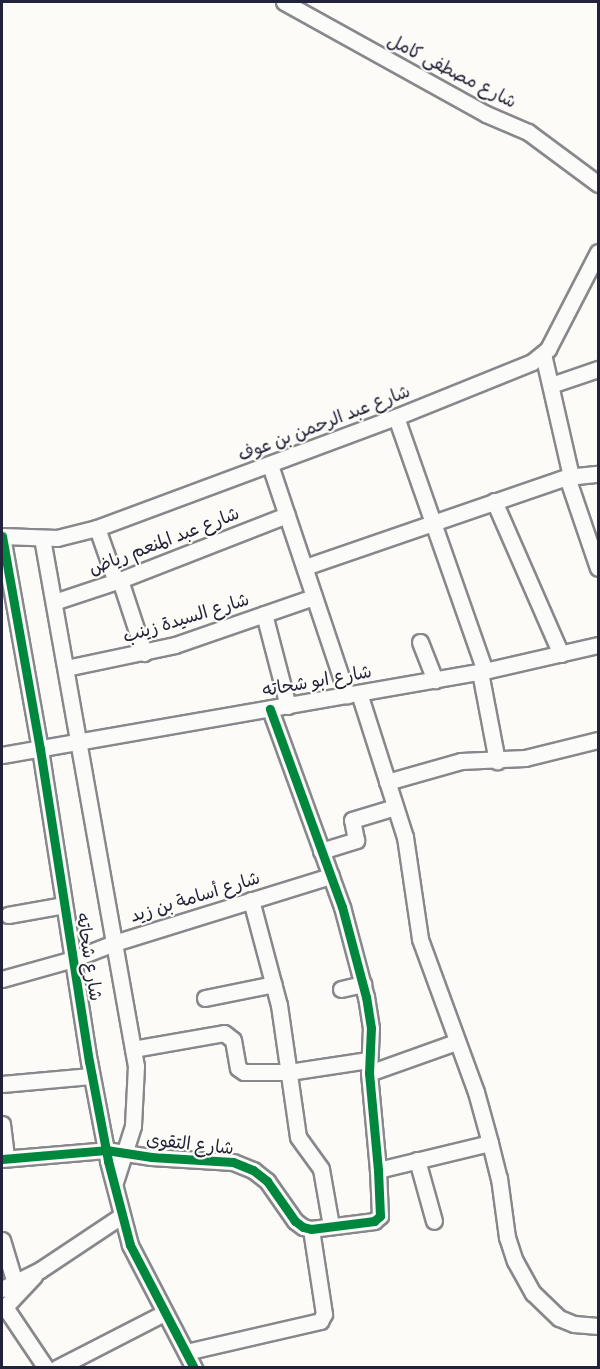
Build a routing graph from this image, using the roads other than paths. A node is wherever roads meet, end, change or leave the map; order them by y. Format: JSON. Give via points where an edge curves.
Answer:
{"nodes":[{"id":1,"x":284,"y":2,"type":"edge"},
{"id":2,"x":598,"y":184,"type":"edge"},
{"id":3,"x":598,"y":252,"type":"edge"},
{"id":4,"x":543,"y":354,"type":"junction"},
{"id":5,"x":598,"y":369,"type":"edge"},
{"id":6,"x":551,"y":385,"type":"junction"},
{"id":7,"x":396,"y":417,"type":"junction"},
{"id":8,"x":270,"y":465,"type":"junction"},
{"id":9,"x":598,"y":474,"type":"edge"},
{"id":10,"x":569,"y":477,"type":"junction"},
{"id":11,"x":494,"y":501,"type":"junction"},
{"id":12,"x":287,"y":514,"type":"junction"},
{"id":13,"x":432,"y":521,"type":"junction"},
{"id":14,"x":97,"y":528,"type":"junction"},
{"id":15,"x":2,"y":536,"type":"edge"},
{"id":16,"x":42,"y":538,"type":"junction"},
{"id":17,"x":305,"y":567,"type":"junction"},
{"id":18,"x":598,"y":568,"type":"edge"},
{"id":19,"x":118,"y":581,"type":"junction"},
{"id":20,"x":314,"y":597,"type":"junction"},
{"id":21,"x":54,"y":602,"type":"junction"},
{"id":22,"x":264,"y":615,"type":"junction"},
{"id":23,"x":420,"y":642,"type":"dead end"},
{"id":24,"x":598,"y":645,"type":"edge"},
{"id":25,"x":144,"y":653,"type":"junction"},
{"id":26,"x":561,"y":654,"type":"junction"},
{"id":27,"x":66,"y":668,"type":"junction"},
{"id":28,"x":482,"y":672,"type":"junction"},
{"id":29,"x":435,"y":680,"type":"junction"},
{"id":30,"x":353,"y":694,"type":"junction"},
{"id":31,"x":288,"y":706,"type":"junction"},
{"id":32,"x":270,"y":709,"type":"junction"},
{"id":33,"x":598,"y":740,"type":"edge"},
{"id":34,"x":80,"y":744,"type":"junction"},
{"id":35,"x":40,"y":749,"type":"junction"},
{"id":36,"x":2,"y":755,"type":"edge"},
{"id":37,"x":497,"y":761,"type":"junction"},
{"id":38,"x":387,"y":782,"type":"junction"},
{"id":39,"x":395,"y":807,"type":"junction"},
{"id":40,"x":321,"y":851,"type":"junction"},
{"id":41,"x":331,"y":876,"type":"junction"},
{"id":42,"x":251,"y":900,"type":"junction"},
{"id":43,"x":64,"y":905,"type":"junction"},
{"id":44,"x":8,"y":915,"type":"dead end"},
{"id":45,"x":114,"y":943,"type":"junction"},
{"id":46,"x":73,"y":959,"type":"junction"},
{"id":47,"x":2,"y":979,"type":"edge"},
{"id":48,"x":274,"y":984,"type":"junction"},
{"id":49,"x":363,"y":984,"type":"junction"},
{"id":50,"x":341,"y":989,"type":"dead end"},
{"id":51,"x":205,"y":998,"type":"dead end"},
{"id":52,"x":456,"y":1042,"type":"junction"},
{"id":53,"x":133,"y":1049,"type":"junction"},
{"id":54,"x":369,"y":1066,"type":"junction"},
{"id":55,"x":289,"y":1072,"type":"junction"},
{"id":56,"x":92,"y":1076,"type":"junction"},
{"id":57,"x":2,"y":1084,"type":"edge"},
{"id":58,"x":2,"y":1124,"type":"edge"},
{"id":59,"x":490,"y":1143,"type":"junction"},
{"id":60,"x":106,"y":1150,"type":"junction"},
{"id":61,"x":126,"y":1154,"type":"junction"},
{"id":62,"x":4,"y":1159,"type":"edge"},
{"id":63,"x":417,"y":1160,"type":"junction"},
{"id":64,"x":378,"y":1170,"type":"junction"},
{"id":65,"x":115,"y":1182,"type":"junction"},
{"id":66,"x":121,"y":1216,"type":"junction"},
{"id":67,"x":434,"y":1221,"type":"dead end"},
{"id":68,"x":332,"y":1226,"type":"junction"},
{"id":69,"x":311,"y":1229,"type":"junction"},
{"id":70,"x":2,"y":1240,"type":"edge"},
{"id":71,"x":40,"y":1270,"type":"junction"},
{"id":72,"x":8,"y":1286,"type":"edge"},
{"id":73,"x":3,"y":1308,"type":"edge"},
{"id":74,"x":165,"y":1313,"type":"junction"},
{"id":75,"x":598,"y":1326,"type":"edge"},
{"id":76,"x":191,"y":1363,"type":"edge"},
{"id":77,"x":46,"y":1368,"type":"edge"},
{"id":78,"x":57,"y":1368,"type":"edge"}],
"edges":[{"from":1,"to":2,"type":"street","name":"شارع مصطفى كامل","via":[[486,114],[528,132]]},
{"from":3,"to":4,"type":"street"},
{"from":4,"to":6,"type":"street"},
{"from":4,"to":7,"type":"street","name":"شارع عبد الرحمن بن عوف","via":[[532,362]]},
{"from":5,"to":6,"type":"street"},
{"from":6,"to":10,"type":"street"},
{"from":7,"to":8,"type":"street","name":"شارع عبد الرحمن بن عوف"},
{"from":7,"to":13,"type":"street"},
{"from":8,"to":12,"type":"street"},
{"from":8,"to":14,"type":"street","name":"شارع عبد الرحمن بن عوف"},
{"from":9,"to":10,"type":"street"},
{"from":10,"to":11,"type":"street"},
{"from":10,"to":18,"type":"street"},
{"from":11,"to":13,"type":"street"},
{"from":11,"to":26,"type":"street"},
{"from":12,"to":17,"type":"street"},
{"from":12,"to":19,"type":"street","name":"شارع عبد المنعم رياض"},
{"from":13,"to":17,"type":"street"},
{"from":13,"to":28,"type":"street"},
{"from":14,"to":16,"type":"street","name":"شارع عبد الرحمن بن عوف","via":[[71,536]]},
{"from":14,"to":19,"type":"street"},
{"from":15,"to":16,"type":"street","name":"شارع عبد الرحمن بن عوف"},
{"from":15,"to":35,"type":"street","name":"شارع شحاته"},
{"from":16,"to":21,"type":"street","name":"شارع شحاته"},
{"from":17,"to":20,"type":"street"},
{"from":19,"to":21,"type":"street","name":"شارع عبد المنعم رياض"},
{"from":19,"to":25,"type":"street"},
{"from":20,"to":22,"type":"street","name":"شارع السيدة زينب"},
{"from":20,"to":30,"type":"street"},
{"from":21,"to":27,"type":"street","name":"شارع شحاته"},
{"from":22,"to":25,"type":"street","name":"شارع السيدة زينب"},
{"from":22,"to":31,"type":"street"},
{"from":23,"to":29,"type":"street"},
{"from":24,"to":26,"type":"street","name":"شارع ابو شحاته"},
{"from":25,"to":27,"type":"street","name":"شارع السيدة زينب"},
{"from":26,"to":28,"type":"street","name":"شارع ابو شحاته"},
{"from":27,"to":34,"type":"street","name":"شارع شحاته"},
{"from":28,"to":29,"type":"street","name":"شارع ابو شحاته"},
{"from":28,"to":37,"type":"street"},
{"from":29,"to":30,"type":"street","name":"شارع ابو شحاته"},
{"from":30,"to":31,"type":"street","name":"شارع ابو شحاته"},
{"from":30,"to":38,"type":"street"},
{"from":31,"to":32,"type":"street","name":"شارع ابو شحاته"},
{"from":32,"to":34,"type":"street","name":"شارع ابو شحاته"},
{"from":32,"to":40,"type":"street"},
{"from":33,"to":37,"type":"street","via":[[539,756]]},
{"from":34,"to":35,"type":"street","name":"شارع ابو شحاته"},
{"from":34,"to":45,"type":"street","name":"شارع شحاته"},
{"from":35,"to":36,"type":"street","name":"شارع ابو شحاته"},
{"from":35,"to":43,"type":"street","name":"شارع شحاته"},
{"from":37,"to":38,"type":"street","via":[[461,762]]},
{"from":38,"to":39,"type":"street"},
{"from":39,"to":40,"type":"street","via":[[355,818],[352,823],[356,840]]},
{"from":39,"to":52,"type":"street","via":[[410,862],[420,939]]},
{"from":40,"to":41,"type":"street"},
{"from":41,"to":42,"type":"street","name":"شارع أسامة بن زيد"},
{"from":41,"to":49,"type":"street"},
{"from":42,"to":45,"type":"street","name":"شارع أسامة بن زيد"},
{"from":42,"to":48,"type":"street"},
{"from":43,"to":44,"type":"street"},
{"from":43,"to":46,"type":"street","name":"شارع شحاته"},
{"from":45,"to":46,"type":"street","name":"شارع أسامة بن زيد"},
{"from":45,"to":53,"type":"street","name":"شارع شحاته"},
{"from":46,"to":47,"type":"street","name":"شارع أسامة بن زيد"},
{"from":46,"to":56,"type":"street","name":"شارع شحاته"},
{"from":48,"to":51,"type":"street"},
{"from":48,"to":55,"type":"street"},
{"from":49,"to":50,"type":"street"},
{"from":49,"to":54,"type":"street","via":[[371,1029]]},
{"from":52,"to":54,"type":"street"},
{"from":52,"to":59,"type":"street","via":[[476,1092]]},
{"from":53,"to":55,"type":"street","via":[[224,1033],[233,1040],[240,1071]]},
{"from":53,"to":61,"type":"street","name":"شارع شحاته","via":[[136,1107]]},
{"from":54,"to":55,"type":"street"},
{"from":54,"to":64,"type":"street"},
{"from":55,"to":68,"type":"street","via":[[298,1137],[321,1169]]},
{"from":56,"to":57,"type":"street"},
{"from":56,"to":60,"type":"street","name":"شارع شحاته"},
{"from":58,"to":62,"type":"street"},
{"from":59,"to":63,"type":"street"},
{"from":59,"to":75,"type":"street","via":[[507,1237],[521,1273],[533,1293],[559,1318]]},
{"from":60,"to":61,"type":"street","name":"شارع التقوى"},
{"from":60,"to":62,"type":"street","name":"شارع التقوى"},
{"from":60,"to":65,"type":"street","name":"شارع شحاته"},
{"from":61,"to":65,"type":"street","name":"شارع شحاته"},
{"from":61,"to":69,"type":"street","name":"شارع التقوى","via":[[210,1159],[253,1170],[279,1194],[295,1221]]},
{"from":63,"to":64,"type":"street"},
{"from":63,"to":67,"type":"street"},
{"from":64,"to":68,"type":"street","via":[[380,1214],[374,1221]]},
{"from":65,"to":66,"type":"street","name":"شارع شحاته"},
{"from":66,"to":71,"type":"street"},
{"from":66,"to":74,"type":"street","name":"شارع شحاته","via":[[135,1259]]},
{"from":68,"to":69,"type":"street"},
{"from":69,"to":76,"type":"street","via":[[324,1314],[320,1321]]},
{"from":70,"to":72,"type":"street"},
{"from":71,"to":72,"type":"street"},
{"from":71,"to":73,"type":"street"},
{"from":73,"to":77,"type":"street"},
{"from":74,"to":76,"type":"street","name":"شارع شحاته"},
{"from":74,"to":78,"type":"street"}]}
